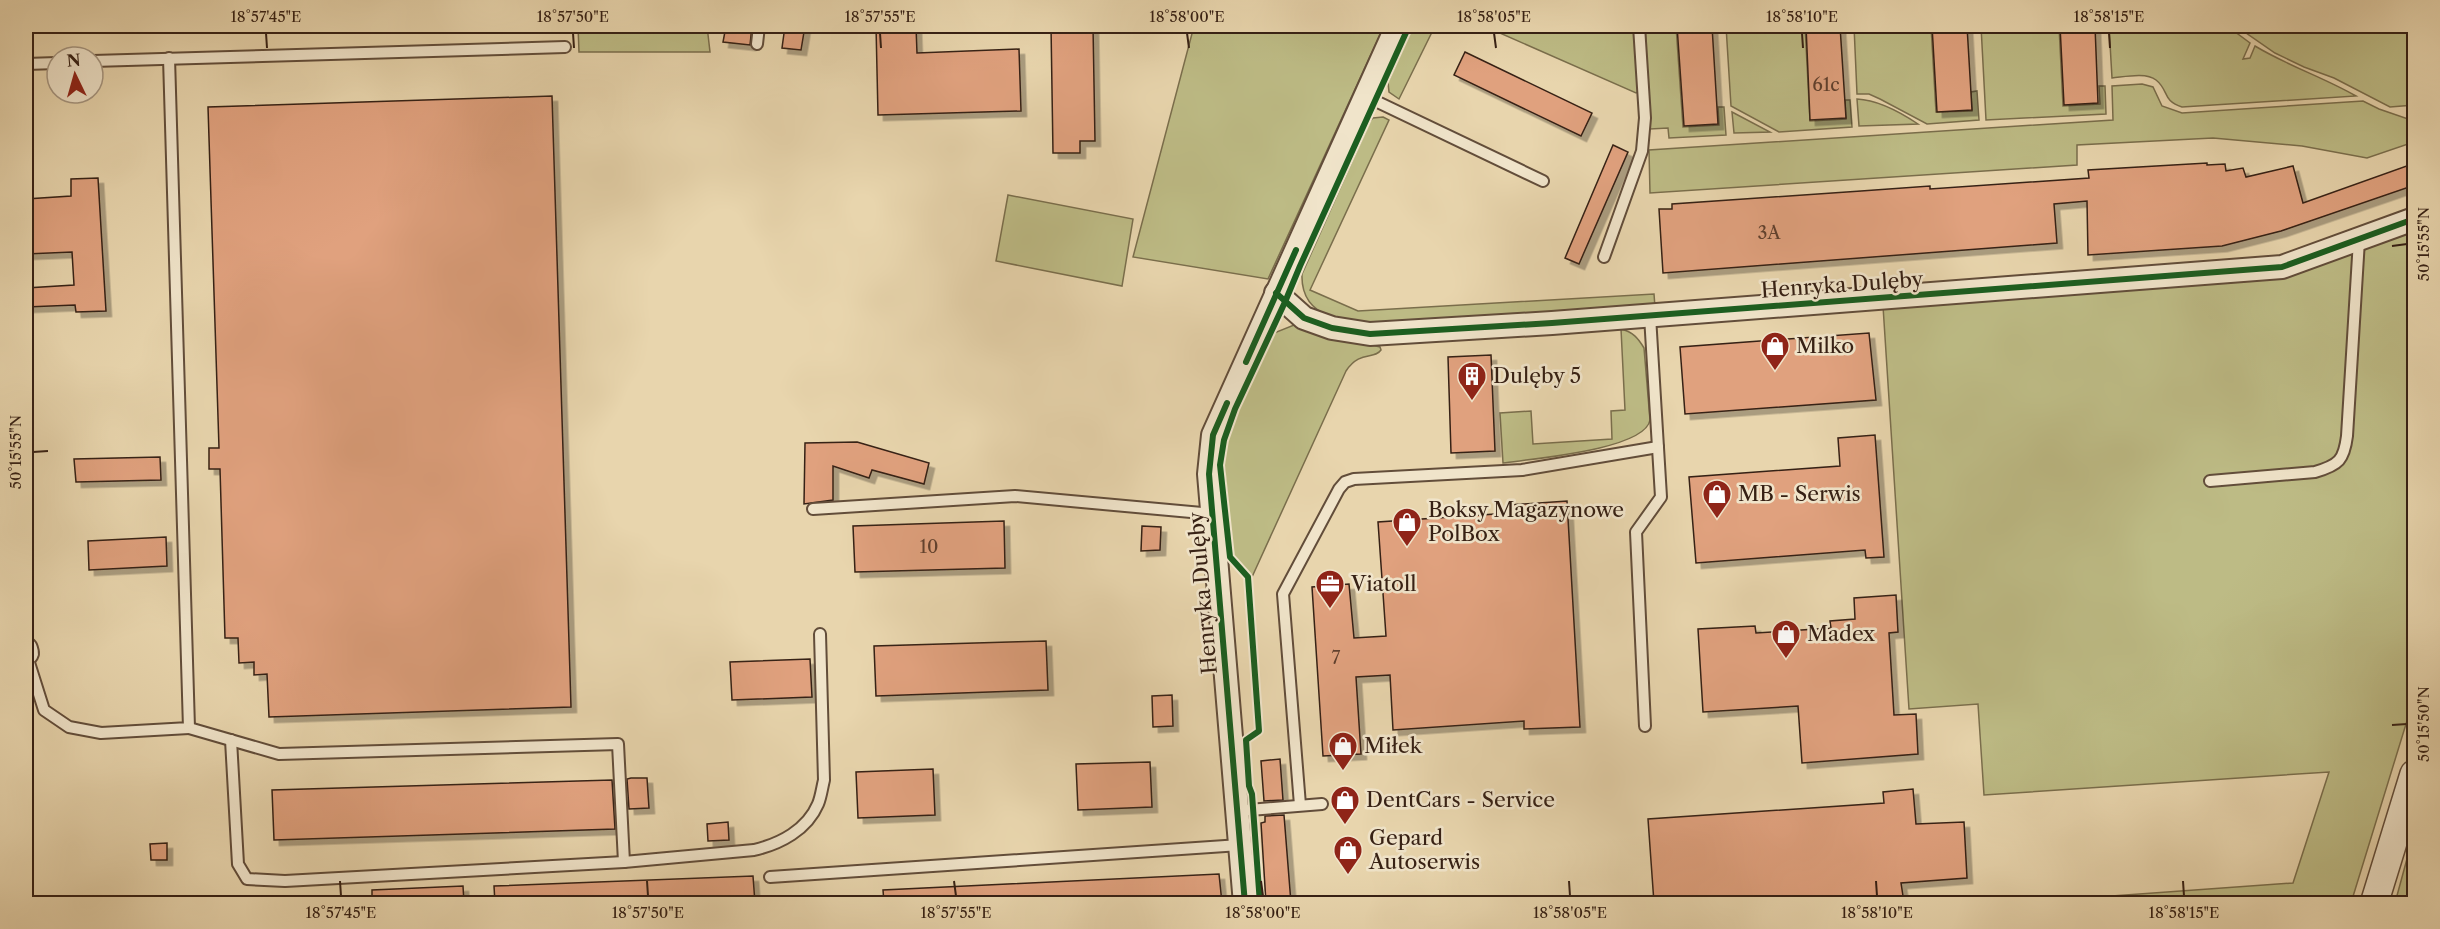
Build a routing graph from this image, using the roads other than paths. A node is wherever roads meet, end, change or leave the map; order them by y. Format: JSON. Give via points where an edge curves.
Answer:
{"nodes":[{"id":1,"x":759,"y":26,"type":"edge"},
{"id":2,"x":1397,"y":26,"type":"edge"},
{"id":3,"x":1639,"y":26,"type":"edge"},
{"id":4,"x":757,"y":44,"type":"dead end"},
{"id":5,"x":565,"y":47,"type":"dead end"},
{"id":6,"x":169,"y":58,"type":"junction"},
{"id":7,"x":105,"y":61,"type":"edge"},
{"id":8,"x":45,"y":63,"type":"edge"},
{"id":9,"x":26,"y":64,"type":"edge"},
{"id":10,"x":1365,"y":96,"type":"junction"},
{"id":11,"x":1543,"y":181,"type":"dead end"},
{"id":12,"x":2415,"y":219,"type":"edge"},
{"id":13,"x":2359,"y":240,"type":"junction"},
{"id":14,"x":1604,"y":257,"type":"dead end"},
{"id":15,"x":1276,"y":293,"type":"junction"},
{"id":16,"x":1650,"y":316,"type":"junction"},
{"id":17,"x":1658,"y":447,"type":"junction"},
{"id":18,"x":2210,"y":481,"type":"dead end"},
{"id":19,"x":813,"y":509,"type":"dead end"},
{"id":20,"x":1213,"y":514,"type":"junction"},
{"id":21,"x":820,"y":634,"type":"dead end"},
{"id":22,"x":26,"y":652,"type":"edge"},
{"id":23,"x":1645,"y":726,"type":"dead end"},
{"id":24,"x":189,"y":728,"type":"junction"},
{"id":25,"x":231,"y":740,"type":"junction"},
{"id":26,"x":2415,"y":774,"type":"edge"},
{"id":27,"x":1322,"y":804,"type":"dead end"},
{"id":28,"x":1300,"y":805,"type":"junction"},
{"id":29,"x":1237,"y":811,"type":"junction"},
{"id":30,"x":1240,"y":845,"type":"junction"},
{"id":31,"x":624,"y":862,"type":"junction"},
{"id":32,"x":770,"y":877,"type":"dead end"},
{"id":33,"x":1245,"y":903,"type":"edge"},
{"id":34,"x":2374,"y":903,"type":"edge"}],
"edges":[{"from":1,"to":4,"type":"lane"},
{"from":2,"to":10,"type":"street","name":"Henryka Dulęby"},
{"from":3,"to":14,"type":"lane","via":[[1645,118],[1642,150]]},
{"from":5,"to":6,"type":"lane"},
{"from":6,"to":7,"type":"lane"},
{"from":6,"to":24,"type":"lane"},
{"from":8,"to":9,"type":"lane"},
{"from":10,"to":11,"type":"lane"},
{"from":10,"to":15,"type":"street","name":"Henryka Dulęby"},
{"from":12,"to":13,"type":"street","name":"Henryka Dulęby"},
{"from":13,"to":16,"type":"street","name":"Henryka Dulęby","via":[[2282,267]]},
{"from":13,"to":18,"type":"lane","via":[[2347,436],[2340,461],[2315,472]]},
{"from":15,"to":16,"type":"street","name":"Henryka Dulęby","via":[[1304,318],[1332,328],[1370,334]]},
{"from":15,"to":20,"type":"street","name":"Henryka Dulęby","via":[[1213,435],[1209,474]]},
{"from":16,"to":17,"type":"lane"},
{"from":17,"to":23,"type":"lane","via":[[1661,497],[1636,532]]},
{"from":17,"to":28,"type":"lane","via":[[1522,471],[1345,482],[1283,594]]},
{"from":19,"to":20,"type":"lane","via":[[1015,496]]},
{"from":20,"to":29,"type":"street","name":"Henryka Dulęby"},
{"from":21,"to":31,"type":"lane","via":[[824,780],[819,804],[808,820],[774,846]]},
{"from":22,"to":24,"type":"lane","via":[[44,710],[69,728],[101,733]]},
{"from":24,"to":25,"type":"lane"},
{"from":25,"to":31,"type":"lane","via":[[279,754],[618,744]]},
{"from":25,"to":31,"type":"lane","via":[[238,864],[247,879],[285,881]]},
{"from":26,"to":34,"type":"street"},
{"from":27,"to":28,"type":"lane"},
{"from":28,"to":29,"type":"lane"},
{"from":29,"to":30,"type":"street","name":"Henryka Dulęby"},
{"from":30,"to":32,"type":"lane"},
{"from":30,"to":33,"type":"street","name":"Henryka Dulęby"}]}
